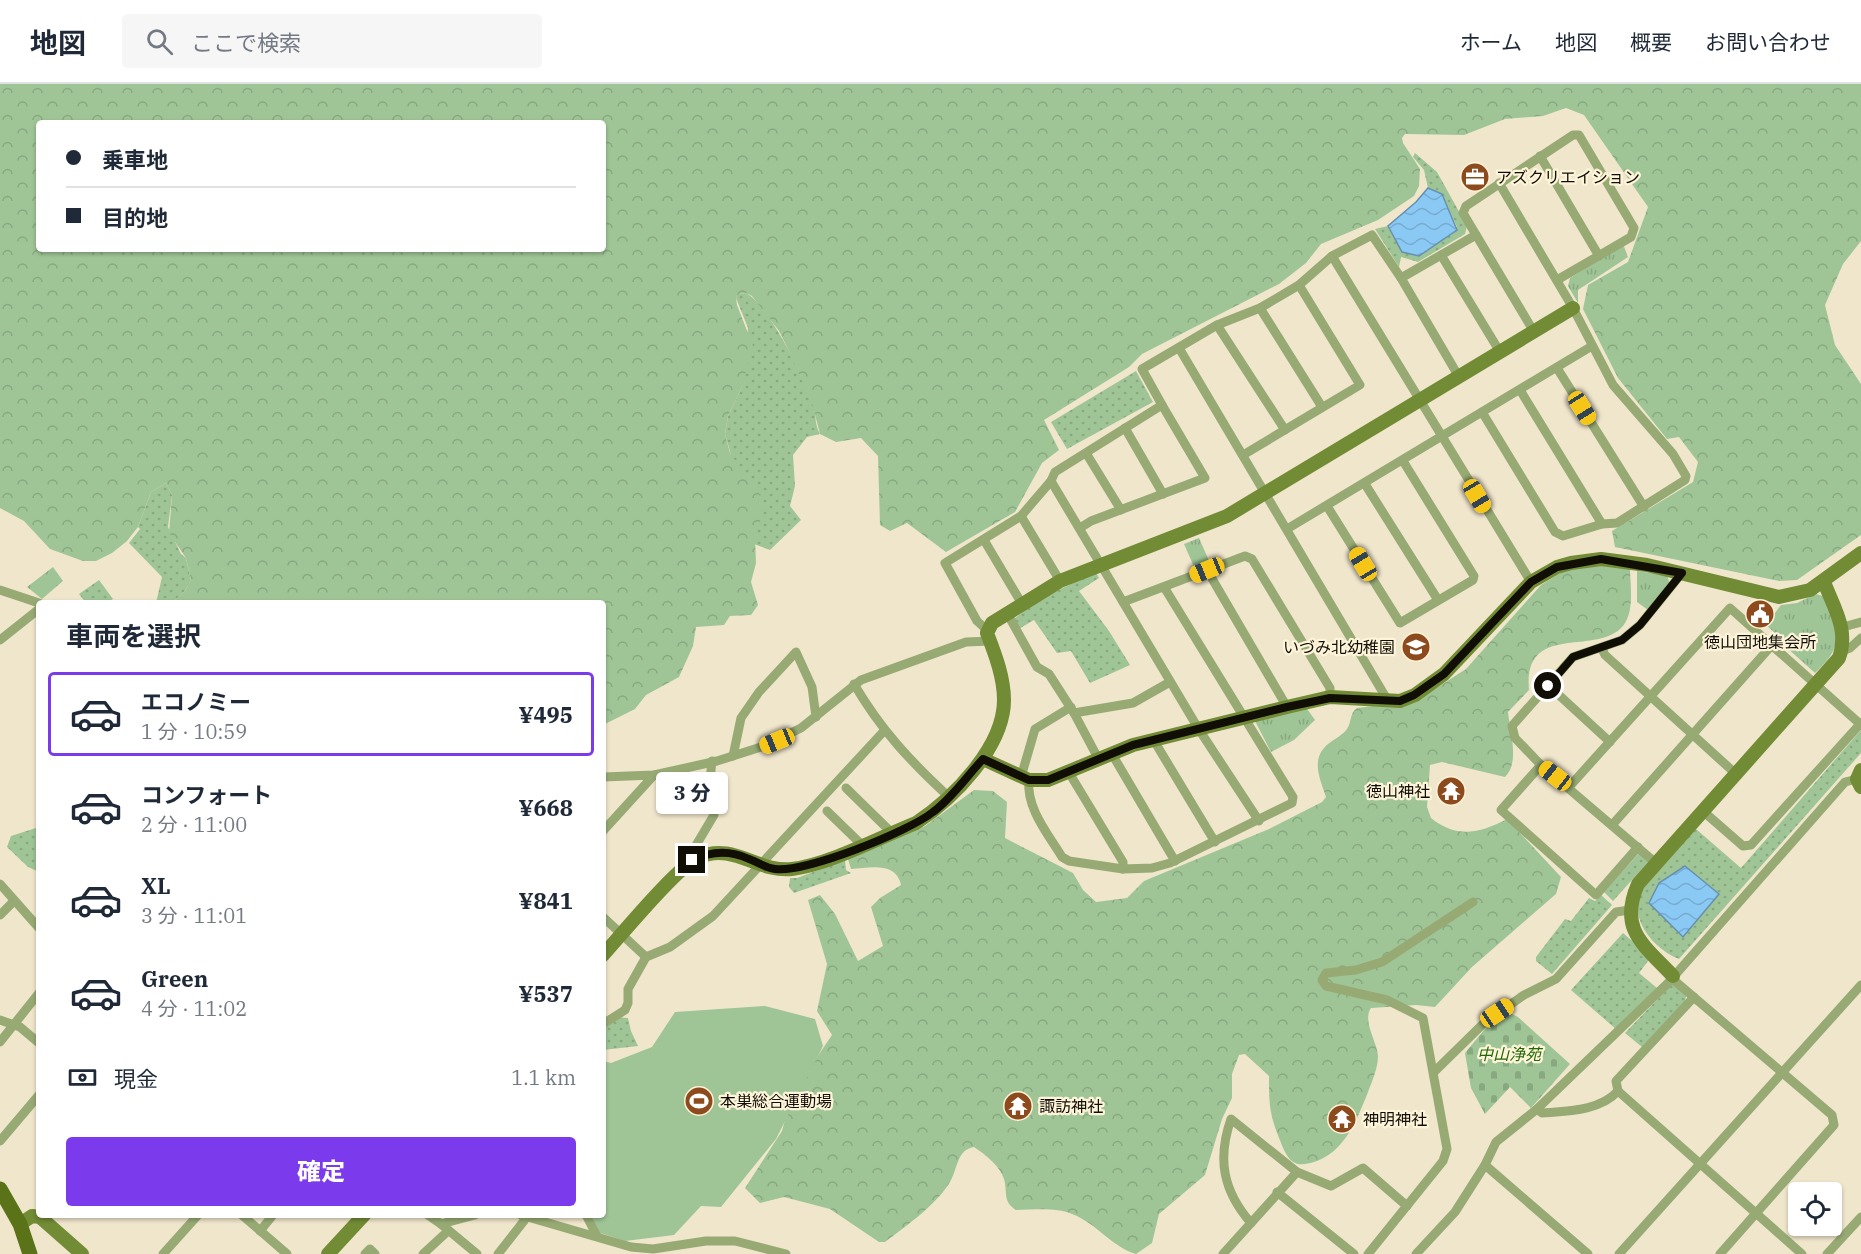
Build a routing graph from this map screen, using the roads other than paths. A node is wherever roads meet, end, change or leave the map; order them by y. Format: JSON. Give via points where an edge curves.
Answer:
{"nodes":[{"id":1,"x":1540,"y":156,"type":"junction"},
{"id":2,"x":1499,"y":183,"type":"junction"},
{"id":3,"x":1476,"y":235,"type":"junction"},
{"id":4,"x":1441,"y":255,"type":"junction"},
{"id":5,"x":1332,"y":256,"type":"junction"},
{"id":6,"x":1599,"y":256,"type":"junction"},
{"id":7,"x":1401,"y":278,"type":"junction"},
{"id":8,"x":1557,"y":280,"type":"junction"},
{"id":9,"x":1299,"y":285,"type":"junction"},
{"id":10,"x":1260,"y":308,"type":"junction"},
{"id":11,"x":1573,"y":308,"type":"junction"},
{"id":12,"x":1218,"y":324,"type":"junction"},
{"id":13,"x":1534,"y":332,"type":"junction"},
{"id":14,"x":1592,"y":346,"type":"junction"},
{"id":15,"x":1179,"y":348,"type":"junction"},
{"id":16,"x":1500,"y":352,"type":"junction"},
{"id":17,"x":1557,"y":368,"type":"junction"},
{"id":18,"x":1459,"y":377,"type":"junction"},
{"id":19,"x":1520,"y":390,"type":"junction"},
{"id":20,"x":1419,"y":402,"type":"junction"},
{"id":21,"x":1162,"y":405,"type":"junction"},
{"id":22,"x":1322,"y":407,"type":"junction"},
{"id":23,"x":1482,"y":412,"type":"junction"},
{"id":24,"x":1125,"y":428,"type":"junction"},
{"id":25,"x":1285,"y":430,"type":"junction"},
{"id":26,"x":1441,"y":437,"type":"junction"},
{"id":27,"x":1086,"y":453,"type":"junction"},
{"id":28,"x":1243,"y":455,"type":"junction"},
{"id":29,"x":1403,"y":460,"type":"junction"},
{"id":30,"x":1051,"y":481,"type":"junction"},
{"id":31,"x":1365,"y":484,"type":"junction"},
{"id":32,"x":1163,"y":494,"type":"junction"},
{"id":33,"x":1266,"y":494,"type":"junction"},
{"id":34,"x":1327,"y":506,"type":"junction"},
{"id":35,"x":1644,"y":507,"type":"junction"},
{"id":36,"x":1121,"y":510,"type":"junction"},
{"id":37,"x":1021,"y":516,"type":"junction"},
{"id":38,"x":1602,"y":524,"type":"junction"},
{"id":39,"x":1080,"y":528,"type":"junction"},
{"id":40,"x":1287,"y":529,"type":"junction"},
{"id":41,"x":984,"y":540,"type":"junction"},
{"id":42,"x":1861,"y":553,"type":"edge"},
{"id":43,"x":1100,"y":565,"type":"junction"},
{"id":44,"x":1207,"y":570,"type":"junction"},
{"id":45,"x":1682,"y":573,"type":"junction"},
{"id":46,"x":1060,"y":581,"type":"junction"},
{"id":47,"x":1531,"y":582,"type":"junction"},
{"id":48,"x":1824,"y":582,"type":"junction"},
{"id":49,"x":1164,"y":587,"type":"junction"},
{"id":50,"x":0,"y":590,"type":"edge"},
{"id":51,"x":1438,"y":600,"type":"junction"},
{"id":52,"x":36,"y":602,"type":"edge"},
{"id":53,"x":1123,"y":602,"type":"junction"},
{"id":54,"x":1022,"y":603,"type":"junction"},
{"id":55,"x":36,"y":611,"type":"edge"},
{"id":56,"x":1007,"y":613,"type":"junction"},
{"id":57,"x":1861,"y":622,"type":"edge"},
{"id":58,"x":1843,"y":627,"type":"junction"},
{"id":59,"x":989,"y":636,"type":"junction"},
{"id":60,"x":1861,"y":638,"type":"edge"},
{"id":61,"x":0,"y":640,"type":"edge"},
{"id":62,"x":1772,"y":645,"type":"junction"},
{"id":63,"x":1602,"y":649,"type":"junction"},
{"id":64,"x":1842,"y":651,"type":"junction"},
{"id":65,"x":1170,"y":682,"type":"junction"},
{"id":66,"x":854,"y":684,"type":"junction"},
{"id":67,"x":1817,"y":684,"type":"junction"},
{"id":68,"x":1548,"y":686,"type":"junction"},
{"id":69,"x":1651,"y":696,"type":"junction"},
{"id":70,"x":1330,"y":698,"type":"junction"},
{"id":71,"x":1388,"y":701,"type":"junction"},
{"id":72,"x":1287,"y":707,"type":"junction"},
{"id":73,"x":1072,"y":710,"type":"junction"},
{"id":74,"x":816,"y":717,"type":"junction"},
{"id":75,"x":1245,"y":717,"type":"junction"},
{"id":76,"x":1861,"y":724,"type":"edge"},
{"id":77,"x":1198,"y":728,"type":"junction"},
{"id":78,"x":884,"y":731,"type":"junction"},
{"id":79,"x":1693,"y":734,"type":"junction"},
{"id":80,"x":1153,"y":739,"type":"junction"},
{"id":81,"x":1610,"y":742,"type":"junction"},
{"id":82,"x":733,"y":756,"type":"junction"},
{"id":83,"x":1105,"y":757,"type":"junction"},
{"id":84,"x":983,"y":759,"type":"junction"},
{"id":85,"x":712,"y":761,"type":"junction"},
{"id":86,"x":1541,"y":765,"type":"junction"},
{"id":87,"x":1068,"y":771,"type":"junction"},
{"id":88,"x":1736,"y":774,"type":"junction"},
{"id":89,"x":654,"y":776,"type":"junction"},
{"id":90,"x":606,"y":777,"type":"edge"},
{"id":91,"x":1025,"y":779,"type":"junction"},
{"id":92,"x":1860,"y":779,"type":"edge"},
{"id":93,"x":846,"y":788,"type":"dead end"},
{"id":94,"x":1569,"y":788,"type":"junction"},
{"id":95,"x":949,"y":797,"type":"junction"},
{"id":96,"x":827,"y":811,"type":"dead end"},
{"id":97,"x":1704,"y":812,"type":"junction"},
{"id":98,"x":1259,"y":821,"type":"junction"},
{"id":99,"x":1613,"y":824,"type":"junction"},
{"id":100,"x":606,"y":828,"type":"edge"},
{"id":101,"x":892,"y":833,"type":"junction"},
{"id":102,"x":1215,"y":842,"type":"junction"},
{"id":103,"x":861,"y":845,"type":"junction"},
{"id":104,"x":1638,"y":847,"type":"junction"},
{"id":105,"x":696,"y":858,"type":"junction"},
{"id":106,"x":1175,"y":861,"type":"junction"},
{"id":107,"x":1657,"y":864,"type":"junction"},
{"id":108,"x":762,"y":865,"type":"junction"},
{"id":109,"x":1122,"y":869,"type":"junction"},
{"id":110,"x":0,"y":884,"type":"edge"},
{"id":111,"x":14,"y":901,"type":"junction"},
{"id":112,"x":1473,"y":902,"type":"dead end"},
{"id":113,"x":1630,"y":910,"type":"junction"},
{"id":114,"x":0,"y":915,"type":"edge"},
{"id":115,"x":606,"y":920,"type":"edge"},
{"id":116,"x":36,"y":925,"type":"edge"},
{"id":117,"x":623,"y":934,"type":"junction"},
{"id":118,"x":606,"y":952,"type":"edge"},
{"id":119,"x":646,"y":957,"type":"junction"},
{"id":120,"x":1672,"y":976,"type":"junction"},
{"id":121,"x":1861,"y":985,"type":"edge"},
{"id":122,"x":36,"y":997,"type":"edge"},
{"id":123,"x":1694,"y":997,"type":"junction"},
{"id":124,"x":0,"y":1020,"type":"edge"},
{"id":125,"x":606,"y":1022,"type":"edge"},
{"id":126,"x":16,"y":1024,"type":"junction"},
{"id":127,"x":36,"y":1041,"type":"edge"},
{"id":128,"x":0,"y":1042,"type":"edge"},
{"id":129,"x":1434,"y":1072,"type":"junction"},
{"id":130,"x":1781,"y":1074,"type":"junction"},
{"id":131,"x":1618,"y":1091,"type":"junction"},
{"id":132,"x":36,"y":1099,"type":"edge"},
{"id":133,"x":1537,"y":1109,"type":"junction"},
{"id":134,"x":0,"y":1141,"type":"edge"},
{"id":135,"x":1485,"y":1165,"type":"junction"},
{"id":136,"x":1699,"y":1165,"type":"junction"},
{"id":137,"x":1297,"y":1172,"type":"junction"},
{"id":138,"x":0,"y":1189,"type":"edge"},
{"id":139,"x":1277,"y":1192,"type":"junction"},
{"id":140,"x":1407,"y":1206,"type":"junction"},
{"id":141,"x":1756,"y":1213,"type":"junction"},
{"id":142,"x":36,"y":1216,"type":"edge"},
{"id":143,"x":1861,"y":1217,"type":"edge"},
{"id":144,"x":41,"y":1218,"type":"edge"},
{"id":145,"x":195,"y":1218,"type":"edge"},
{"id":146,"x":245,"y":1218,"type":"edge"},
{"id":147,"x":271,"y":1218,"type":"edge"},
{"id":148,"x":361,"y":1218,"type":"edge"},
{"id":149,"x":432,"y":1218,"type":"edge"},
{"id":150,"x":468,"y":1218,"type":"edge"},
{"id":151,"x":523,"y":1218,"type":"edge"},
{"id":152,"x":531,"y":1218,"type":"edge"},
{"id":153,"x":588,"y":1218,"type":"edge"},
{"id":154,"x":1251,"y":1223,"type":"junction"},
{"id":155,"x":20,"y":1224,"type":"junction"},
{"id":156,"x":445,"y":1227,"type":"junction"},
{"id":157,"x":260,"y":1231,"type":"junction"},
{"id":158,"x":597,"y":1236,"type":"junction"},
{"id":159,"x":704,"y":1242,"type":"junction"},
{"id":160,"x":621,"y":1250,"type":"edge"},
{"id":161,"x":30,"y":1254,"type":"edge"},
{"id":162,"x":82,"y":1254,"type":"edge"},
{"id":163,"x":163,"y":1254,"type":"edge"},
{"id":164,"x":287,"y":1254,"type":"edge"},
{"id":165,"x":328,"y":1254,"type":"edge"},
{"id":166,"x":365,"y":1254,"type":"edge"},
{"id":167,"x":375,"y":1254,"type":"edge"},
{"id":168,"x":423,"y":1254,"type":"edge"},
{"id":169,"x":477,"y":1254,"type":"edge"},
{"id":170,"x":498,"y":1254,"type":"edge"},
{"id":171,"x":701,"y":1254,"type":"edge"},
{"id":172,"x":786,"y":1254,"type":"edge"},
{"id":173,"x":1223,"y":1254,"type":"edge"},
{"id":174,"x":1354,"y":1254,"type":"edge"},
{"id":175,"x":1368,"y":1254,"type":"edge"},
{"id":176,"x":1416,"y":1254,"type":"edge"},
{"id":177,"x":1588,"y":1254,"type":"edge"},
{"id":178,"x":1619,"y":1254,"type":"edge"},
{"id":179,"x":1720,"y":1254,"type":"edge"},
{"id":180,"x":1802,"y":1254,"type":"edge"},
{"id":181,"x":1827,"y":1254,"type":"edge"}],
"edges":[{"from":1,"to":2,"type":"street"},
{"from":1,"to":6,"type":"street"},
{"from":1,"to":6,"type":"street","via":[[1579,135],[1634,228],[1631,237]]},
{"from":2,"to":3,"type":"street","via":[[1466,206],[1463,213]]},
{"from":2,"to":8,"type":"street"},
{"from":3,"to":4,"type":"street"},
{"from":3,"to":13,"type":"street"},
{"from":4,"to":7,"type":"street"},
{"from":4,"to":16,"type":"street"},
{"from":5,"to":7,"type":"street","via":[[1374,236]]},
{"from":5,"to":9,"type":"street"},
{"from":5,"to":20,"type":"street"},
{"from":6,"to":8,"type":"street"},
{"from":7,"to":18,"type":"street"},
{"from":8,"to":11,"type":"street"},
{"from":9,"to":10,"type":"street"},
{"from":9,"to":22,"type":"street","via":[[1360,385]]},
{"from":10,"to":12,"type":"street"},
{"from":10,"to":22,"type":"street"},
{"from":11,"to":13,"type":"street"},
{"from":11,"to":14,"type":"street"},
{"from":12,"to":15,"type":"street"},
{"from":12,"to":25,"type":"street"},
{"from":13,"to":16,"type":"street"},
{"from":14,"to":17,"type":"street"},
{"from":14,"to":35,"type":"street","via":[[1612,385],[1673,454],[1686,476],[1677,487]]},
{"from":15,"to":21,"type":"street","via":[[1142,369]]},
{"from":15,"to":28,"type":"street"},
{"from":16,"to":18,"type":"street"},
{"from":17,"to":19,"type":"street"},
{"from":17,"to":35,"type":"street"},
{"from":18,"to":20,"type":"street"},
{"from":19,"to":23,"type":"street"},
{"from":19,"to":38,"type":"street"},
{"from":20,"to":26,"type":"street"},
{"from":20,"to":33,"type":"street"},
{"from":21,"to":24,"type":"street"},
{"from":21,"to":32,"type":"street","via":[[1205,478]]},
{"from":22,"to":25,"type":"street"},
{"from":23,"to":26,"type":"street"},
{"from":23,"to":38,"type":"street","via":[[1555,532],[1563,536]]},
{"from":24,"to":27,"type":"street"},
{"from":24,"to":32,"type":"street"},
{"from":25,"to":28,"type":"street"},
{"from":26,"to":29,"type":"street"},
{"from":26,"to":47,"type":"street"},
{"from":27,"to":30,"type":"street","via":[[1055,472]]},
{"from":27,"to":36,"type":"street"},
{"from":28,"to":33,"type":"street"},
{"from":29,"to":31,"type":"street"},
{"from":29,"to":51,"type":"street","via":[[1474,576]]},
{"from":30,"to":37,"type":"street"},
{"from":30,"to":39,"type":"street"},
{"from":31,"to":34,"type":"street"},
{"from":31,"to":51,"type":"street"},
{"from":32,"to":36,"type":"street"},
{"from":33,"to":40,"type":"street"},
{"from":33,"to":43,"type":"street","via":[[1227,516]]},
{"from":34,"to":40,"type":"street"},
{"from":34,"to":51,"type":"street","via":[[1398,622]]},
{"from":35,"to":38,"type":"street","via":[[1617,523]]},
{"from":36,"to":39,"type":"street"},
{"from":37,"to":41,"type":"street"},
{"from":37,"to":46,"type":"street"},
{"from":39,"to":43,"type":"street"},
{"from":40,"to":71,"type":"street"},
{"from":41,"to":54,"type":"street"},
{"from":41,"to":59,"type":"street","via":[[945,563]]},
{"from":42,"to":48,"type":"street"},
{"from":43,"to":46,"type":"street"},
{"from":43,"to":53,"type":"street"},
{"from":44,"to":49,"type":"street"},
{"from":44,"to":70,"type":"street","via":[[1245,556],[1252,559],[1330,688]]},
{"from":44,"to":72,"type":"street"},
{"from":45,"to":47,"type":"street","via":[[1647,565],[1588,560],[1557,567]]},
{"from":45,"to":48,"type":"street","via":[[1779,597]]},
{"from":45,"to":63,"type":"street","via":[[1640,625],[1622,640]]},
{"from":46,"to":54,"type":"street"},
{"from":47,"to":71,"type":"street","via":[[1444,674],[1414,695]]},
{"from":48,"to":58,"type":"street"},
{"from":49,"to":53,"type":"street"},
{"from":49,"to":75,"type":"street"},
{"from":50,"to":52,"type":"street"},
{"from":53,"to":65,"type":"street"},
{"from":54,"to":56,"type":"street"},
{"from":55,"to":61,"type":"street"},
{"from":56,"to":59,"type":"street","via":[[992,623]]},
{"from":56,"to":73,"type":"street","via":[[1037,667],[1049,674]]},
{"from":57,"to":58,"type":"street"},
{"from":58,"to":64,"type":"street"},
{"from":59,"to":66,"type":"street"},
{"from":59,"to":84,"type":"street","via":[[1004,702],[991,746]]},
{"from":60,"to":64,"type":"street"},
{"from":62,"to":67,"type":"street"},
{"from":62,"to":69,"type":"street","via":[[1730,608]]},
{"from":62,"to":79,"type":"street"},
{"from":63,"to":68,"type":"street","via":[[1573,657]]},
{"from":63,"to":69,"type":"street"},
{"from":64,"to":67,"type":"street"},
{"from":65,"to":73,"type":"street","via":[[1133,703]]},
{"from":65,"to":77,"type":"street"},
{"from":66,"to":74,"type":"street"},
{"from":66,"to":78,"type":"street"},
{"from":67,"to":76,"type":"street"},
{"from":67,"to":88,"type":"street"},
{"from":68,"to":81,"type":"street"},
{"from":68,"to":86,"type":"street","via":[[1512,726],[1515,738]]},
{"from":69,"to":79,"type":"street"},
{"from":69,"to":81,"type":"street"},
{"from":70,"to":71,"type":"street"},
{"from":70,"to":72,"type":"street"},
{"from":72,"to":75,"type":"street"},
{"from":73,"to":83,"type":"street"},
{"from":73,"to":91,"type":"street","via":[[1035,729]]},
{"from":74,"to":82,"type":"street","via":[[777,741]]},
{"from":74,"to":82,"type":"street","via":[[812,687],[796,652],[741,718]]},
{"from":75,"to":77,"type":"street"},
{"from":75,"to":98,"type":"street","via":[[1293,797],[1290,806]]},
{"from":76,"to":97,"type":"street","via":[[1751,845],[1743,846]]},
{"from":77,"to":80,"type":"street"},
{"from":77,"to":98,"type":"street"},
{"from":78,"to":95,"type":"street"},
{"from":78,"to":108,"type":"street"},
{"from":79,"to":88,"type":"street"},
{"from":79,"to":99,"type":"street"},
{"from":80,"to":83,"type":"street"},
{"from":80,"to":102,"type":"street"},
{"from":81,"to":94,"type":"street"},
{"from":82,"to":85,"type":"street"},
{"from":83,"to":87,"type":"street"},
{"from":83,"to":106,"type":"street"},
{"from":84,"to":91,"type":"street"},
{"from":84,"to":95,"type":"street"},
{"from":85,"to":89,"type":"street"},
{"from":85,"to":105,"type":"street","via":[[709,789],[714,815],[694,846]]},
{"from":86,"to":94,"type":"street"},
{"from":86,"to":104,"type":"street","via":[[1501,810],[1596,895]]},
{"from":87,"to":91,"type":"street","via":[[1048,780]]},
{"from":87,"to":109,"type":"street","via":[[1123,862]]},
{"from":88,"to":97,"type":"street"},
{"from":89,"to":90,"type":"street"},
{"from":89,"to":100,"type":"street"},
{"from":91,"to":109,"type":"street","via":[[1034,810],[1062,857]]},
{"from":92,"to":120,"type":"street","via":[[1845,782]]},
{"from":93,"to":101,"type":"street"},
{"from":94,"to":99,"type":"street"},
{"from":95,"to":101,"type":"street","via":[[934,812]]},
{"from":96,"to":103,"type":"street"},
{"from":97,"to":107,"type":"street"},
{"from":98,"to":102,"type":"street"},
{"from":99,"to":104,"type":"street"},
{"from":101,"to":103,"type":"street"},
{"from":102,"to":106,"type":"street"},
{"from":103,"to":108,"type":"street","via":[[797,868],[773,869]]},
{"from":104,"to":107,"type":"street"},
{"from":105,"to":108,"type":"street","via":[[728,852]]},
{"from":105,"to":117,"type":"street"},
{"from":106,"to":109,"type":"street","via":[[1152,868]]},
{"from":107,"to":113,"type":"street","via":[[1638,884]]},
{"from":108,"to":119,"type":"street","via":[[713,916],[670,947]]},
{"from":110,"to":111,"type":"street"},
{"from":111,"to":114,"type":"street"},
{"from":111,"to":116,"type":"street"},
{"from":112,"to":129,"type":"street","via":[[1382,962],[1326,973],[1322,980],[1326,986],[1387,1000],[1420,1015],[1426,1022]]},
{"from":113,"to":120,"type":"street","via":[[1635,935]]},
{"from":113,"to":129,"type":"street","via":[[1616,912],[1556,979],[1490,1018]]},
{"from":115,"to":117,"type":"street"},
{"from":117,"to":118,"type":"street"},
{"from":117,"to":119,"type":"street"},
{"from":119,"to":125,"type":"street","via":[[628,988],[625,1010]]},
{"from":120,"to":123,"type":"street"},
{"from":120,"to":133,"type":"street"},
{"from":121,"to":130,"type":"street"},
{"from":122,"to":126,"type":"street"},
{"from":123,"to":130,"type":"street"},
{"from":123,"to":131,"type":"street","via":[[1616,1081]]},
{"from":124,"to":126,"type":"street"},
{"from":126,"to":127,"type":"street"},
{"from":126,"to":128,"type":"street"},
{"from":129,"to":140,"type":"street","via":[[1447,1154]]},
{"from":130,"to":136,"type":"street"},
{"from":130,"to":141,"type":"street","via":[[1832,1115],[1834,1125]]},
{"from":131,"to":133,"type":"street","via":[[1589,1107],[1542,1113]]},
{"from":131,"to":136,"type":"street"},
{"from":132,"to":134,"type":"street"},
{"from":133,"to":135,"type":"street","via":[[1496,1142]]},
{"from":135,"to":176,"type":"street","via":[[1455,1212]]},
{"from":135,"to":177,"type":"street"},
{"from":136,"to":141,"type":"street"},
{"from":136,"to":178,"type":"street"},
{"from":137,"to":139,"type":"street"},
{"from":137,"to":140,"type":"street","via":[[1331,1185],[1363,1168]]},
{"from":137,"to":154,"type":"street","via":[[1231,1119],[1224,1137],[1223,1166],[1236,1206]]},
{"from":138,"to":155,"type":"main road"},
{"from":139,"to":154,"type":"street"},
{"from":139,"to":174,"type":"street"},
{"from":140,"to":175,"type":"street"},
{"from":141,"to":179,"type":"street"},
{"from":141,"to":180,"type":"street"},
{"from":142,"to":155,"type":"street"},
{"from":143,"to":181,"type":"street"},
{"from":144,"to":162,"type":"street"},
{"from":145,"to":163,"type":"street"},
{"from":146,"to":157,"type":"street"},
{"from":147,"to":157,"type":"street"},
{"from":148,"to":165,"type":"street"},
{"from":149,"to":156,"type":"street"},
{"from":150,"to":156,"type":"street"},
{"from":151,"to":170,"type":"street"},
{"from":152,"to":158,"type":"street"},
{"from":153,"to":158,"type":"street"},
{"from":154,"to":173,"type":"street"},
{"from":155,"to":161,"type":"main road"},
{"from":156,"to":168,"type":"street"},
{"from":156,"to":169,"type":"street"},
{"from":157,"to":164,"type":"street"},
{"from":158,"to":160,"type":"street"},
{"from":159,"to":160,"type":"street"},
{"from":159,"to":171,"type":"street"},
{"from":159,"to":172,"type":"street","via":[[735,1241]]},
{"from":166,"to":167,"type":"street","via":[[370,1249]]}]}
